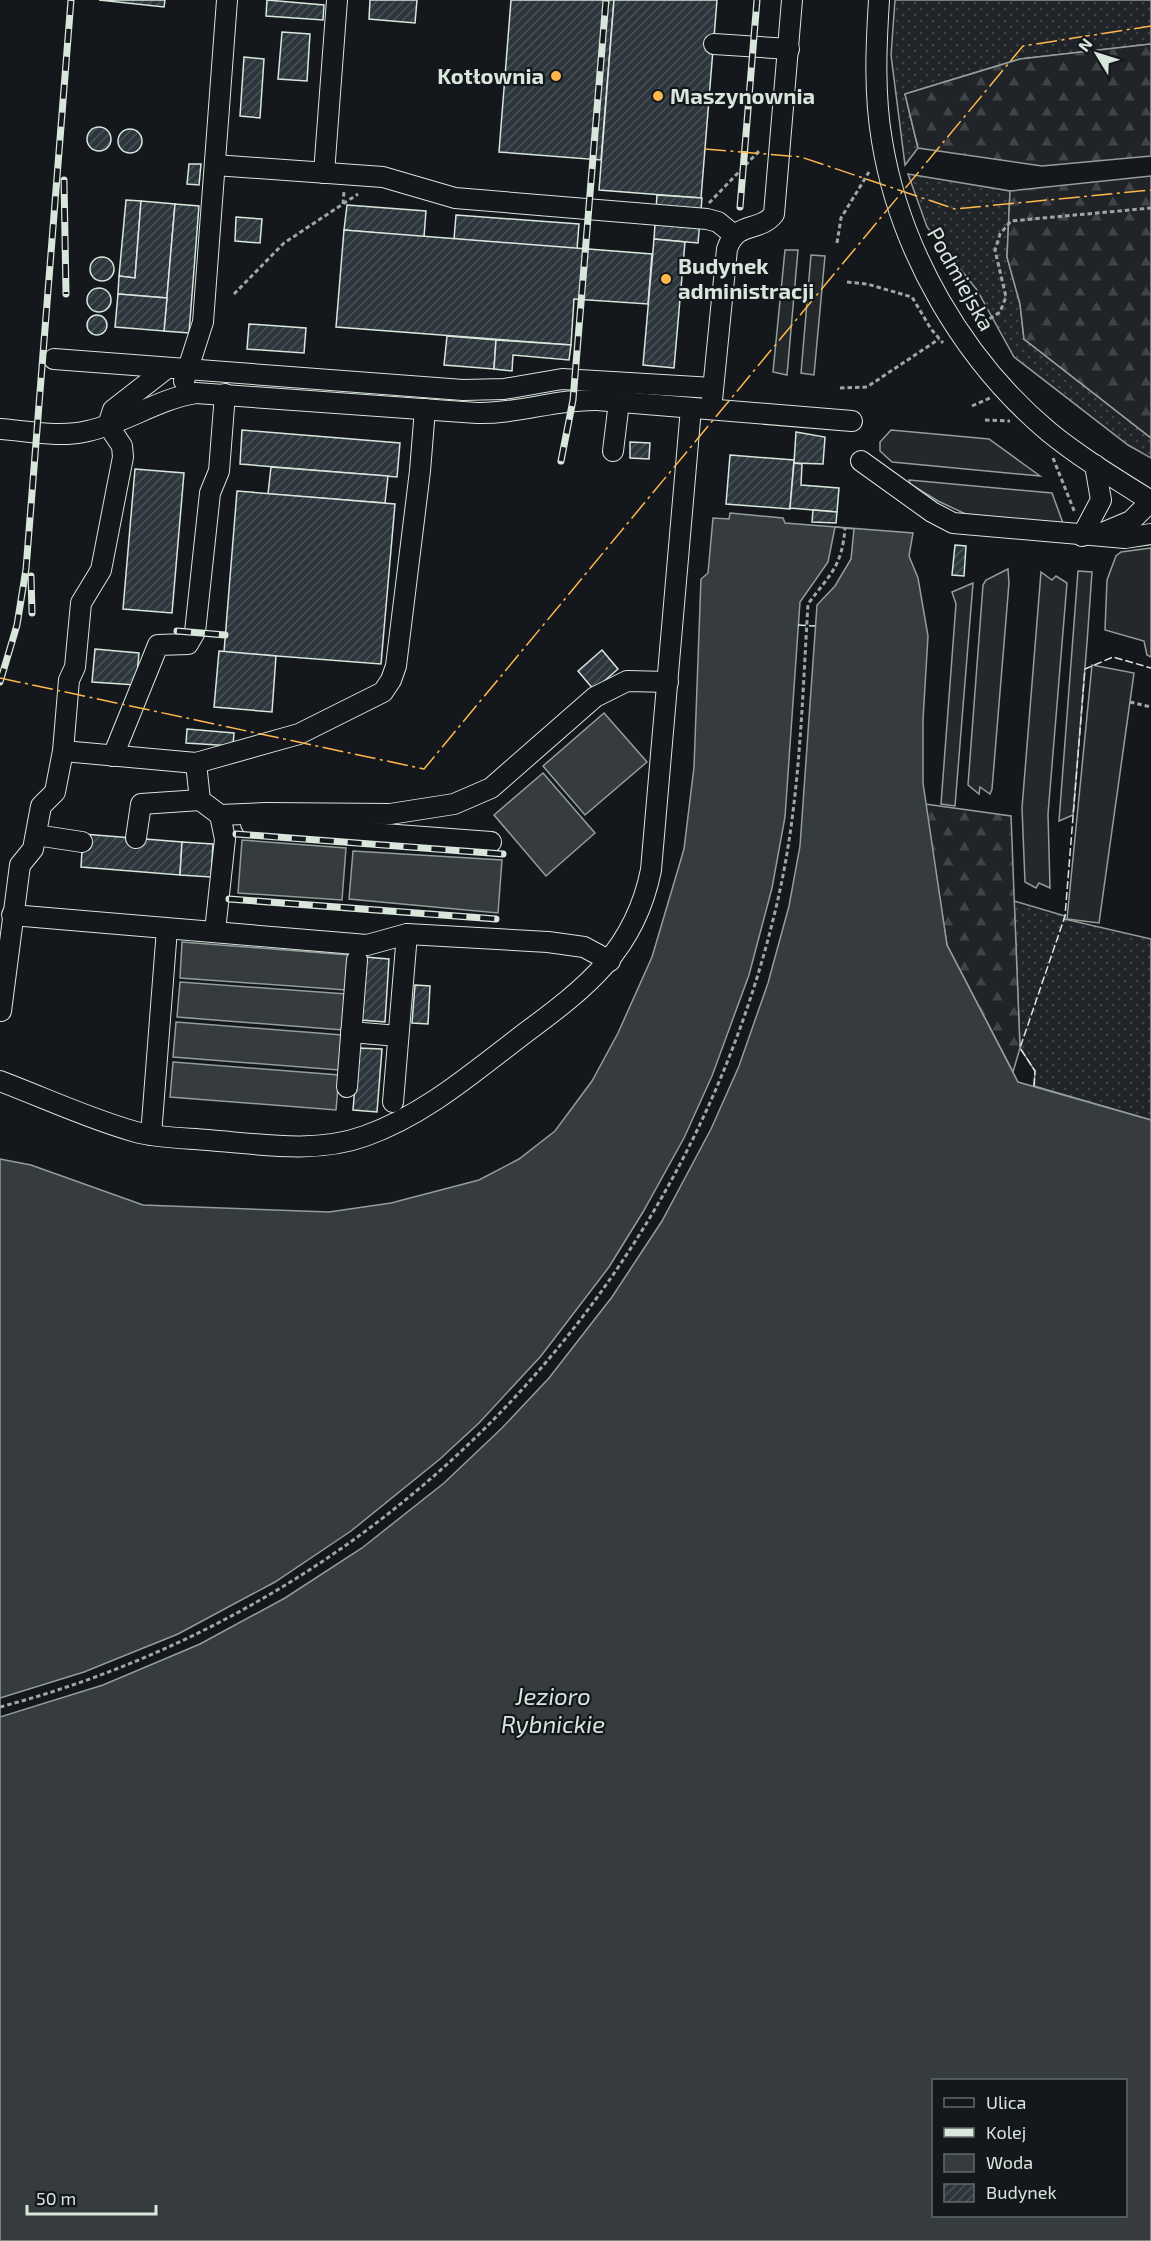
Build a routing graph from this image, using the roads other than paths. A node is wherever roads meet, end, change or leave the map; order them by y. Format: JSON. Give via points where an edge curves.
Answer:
{"nodes":[{"id":1,"x":227,"y":0,"type":"edge"},
{"id":2,"x":337,"y":0,"type":"edge"},
{"id":3,"x":792,"y":0,"type":"edge"},
{"id":4,"x":879,"y":0,"type":"edge"},
{"id":5,"x":714,"y":44,"type":"dead end"},
{"id":6,"x":789,"y":49,"type":"junction"},
{"id":7,"x":215,"y":165,"type":"junction"},
{"id":8,"x":324,"y":173,"type":"junction"},
{"id":9,"x":734,"y":235,"type":"junction"},
{"id":10,"x":54,"y":359,"type":"dead end"},
{"id":11,"x":176,"y":369,"type":"junction"},
{"id":12,"x":670,"y":385,"type":"junction"},
{"id":13,"x":713,"y":388,"type":"junction"},
{"id":14,"x":225,"y":394,"type":"junction"},
{"id":15,"x":183,"y":396,"type":"junction"},
{"id":16,"x":619,"y":402,"type":"junction"},
{"id":17,"x":696,"y":408,"type":"junction"},
{"id":18,"x":425,"y":410,"type":"junction"},
{"id":19,"x":852,"y":421,"type":"dead end"},
{"id":20,"x":108,"y":425,"type":"junction"},
{"id":21,"x":0,"y":429,"type":"edge"},
{"id":22,"x":613,"y":451,"type":"dead end"},
{"id":23,"x":861,"y":461,"type":"dead end"},
{"id":24,"x":1095,"y":465,"type":"junction"},
{"id":25,"x":1151,"y":501,"type":"edge"},
{"id":26,"x":1151,"y":534,"type":"edge"},
{"id":27,"x":1087,"y":536,"type":"junction"},
{"id":28,"x":668,"y":682,"type":"junction"},
{"id":29,"x":63,"y":751,"type":"junction"},
{"id":30,"x":113,"y":756,"type":"junction"},
{"id":31,"x":196,"y":763,"type":"junction"},
{"id":32,"x":200,"y":800,"type":"junction"},
{"id":33,"x":220,"y":819,"type":"junction"},
{"id":34,"x":36,"y":835,"type":"junction"},
{"id":35,"x":136,"y":838,"type":"dead end"},
{"id":36,"x":82,"y":842,"type":"dead end"},
{"id":37,"x":491,"y":842,"type":"dead end"},
{"id":38,"x":12,"y":915,"type":"junction"},
{"id":39,"x":167,"y":928,"type":"junction"},
{"id":40,"x":215,"y":931,"type":"junction"},
{"id":41,"x":407,"y":934,"type":"junction"},
{"id":42,"x":357,"y":960,"type":"dead end"},
{"id":43,"x":610,"y":961,"type":"junction"},
{"id":44,"x":1,"y":1011,"type":"edge"},
{"id":45,"x":351,"y":1032,"type":"junction"},
{"id":46,"x":398,"y":1036,"type":"junction"},
{"id":47,"x":0,"y":1081,"type":"edge"},
{"id":48,"x":347,"y":1087,"type":"dead end"},
{"id":49,"x":393,"y":1102,"type":"dead end"},
{"id":50,"x":151,"y":1135,"type":"junction"}],
"edges":[{"from":1,"to":7,"type":"street"},
{"from":2,"to":8,"type":"street"},
{"from":3,"to":6,"type":"street"},
{"from":4,"to":24,"type":"street","name":"Podmiejska","via":[[877,95],[885,158],[918,257],[963,337],[997,380],[1034,419]]},
{"from":5,"to":6,"type":"street"},
{"from":6,"to":9,"type":"street","via":[[774,214]]},
{"from":7,"to":8,"type":"street"},
{"from":7,"to":11,"type":"street","via":[[203,322]]},
{"from":8,"to":9,"type":"street","via":[[383,177],[455,198],[699,218],[718,222]]},
{"from":9,"to":13,"type":"street","via":[[723,265]]},
{"from":10,"to":11,"type":"street"},
{"from":11,"to":12,"type":"street","via":[[477,390],[561,379]]},
{"from":11,"to":15,"type":"street"},
{"from":11,"to":20,"type":"street","via":[[113,410]]},
{"from":12,"to":13,"type":"street"},
{"from":12,"to":17,"type":"street"},
{"from":13,"to":17,"type":"street"},
{"from":14,"to":15,"type":"street"},
{"from":14,"to":18,"type":"street"},
{"from":14,"to":30,"type":"street","via":[[219,471],[210,493],[195,632],[188,644],[158,645]]},
{"from":15,"to":20,"type":"street"},
{"from":16,"to":17,"type":"street"},
{"from":16,"to":18,"type":"street","via":[[565,401],[493,414]]},
{"from":16,"to":22,"type":"street"},
{"from":17,"to":19,"type":"street"},
{"from":17,"to":28,"type":"street"},
{"from":18,"to":31,"type":"street","via":[[392,680],[383,692],[299,734]]},
{"from":20,"to":21,"type":"street","via":[[68,433]]},
{"from":20,"to":29,"type":"street","via":[[122,446],[123,458],[101,570],[81,603]]},
{"from":23,"to":27,"type":"street","via":[[953,523]]},
{"from":24,"to":25,"type":"street","name":"Podmiejska"},
{"from":24,"to":27,"type":"street","via":[[1101,500]]},
{"from":25,"to":27,"type":"street","via":[[1122,526]]},
{"from":26,"to":27,"type":"street","via":[[1125,538]]},
{"from":28,"to":33,"type":"street","via":[[627,681],[595,697],[491,788],[454,804],[390,814],[266,813]]},
{"from":28,"to":43,"type":"street","via":[[655,843],[648,883],[634,923]]},
{"from":29,"to":30,"type":"street"},
{"from":29,"to":34,"type":"street","via":[[55,792],[42,806]]},
{"from":30,"to":31,"type":"street"},
{"from":31,"to":32,"type":"street"},
{"from":32,"to":33,"type":"street"},
{"from":32,"to":35,"type":"street","via":[[141,804]]},
{"from":33,"to":37,"type":"street"},
{"from":33,"to":40,"type":"street","via":[[225,839]]},
{"from":34,"to":36,"type":"street"},
{"from":34,"to":38,"type":"street","via":[[33,849],[20,865]]},
{"from":38,"to":39,"type":"street"},
{"from":38,"to":44,"type":"street"},
{"from":39,"to":40,"type":"street"},
{"from":39,"to":50,"type":"street"},
{"from":40,"to":41,"type":"street","via":[[367,945]]},
{"from":41,"to":43,"type":"street","via":[[573,944],[594,950]]},
{"from":41,"to":46,"type":"street"},
{"from":42,"to":45,"type":"street"},
{"from":43,"to":50,"type":"street","via":[[569,1001],[449,1089],[402,1119],[364,1137],[301,1146]]},
{"from":45,"to":46,"type":"street"},
{"from":45,"to":48,"type":"street"},
{"from":46,"to":49,"type":"street"},
{"from":47,"to":50,"type":"street","via":[[97,1119]]}]}
